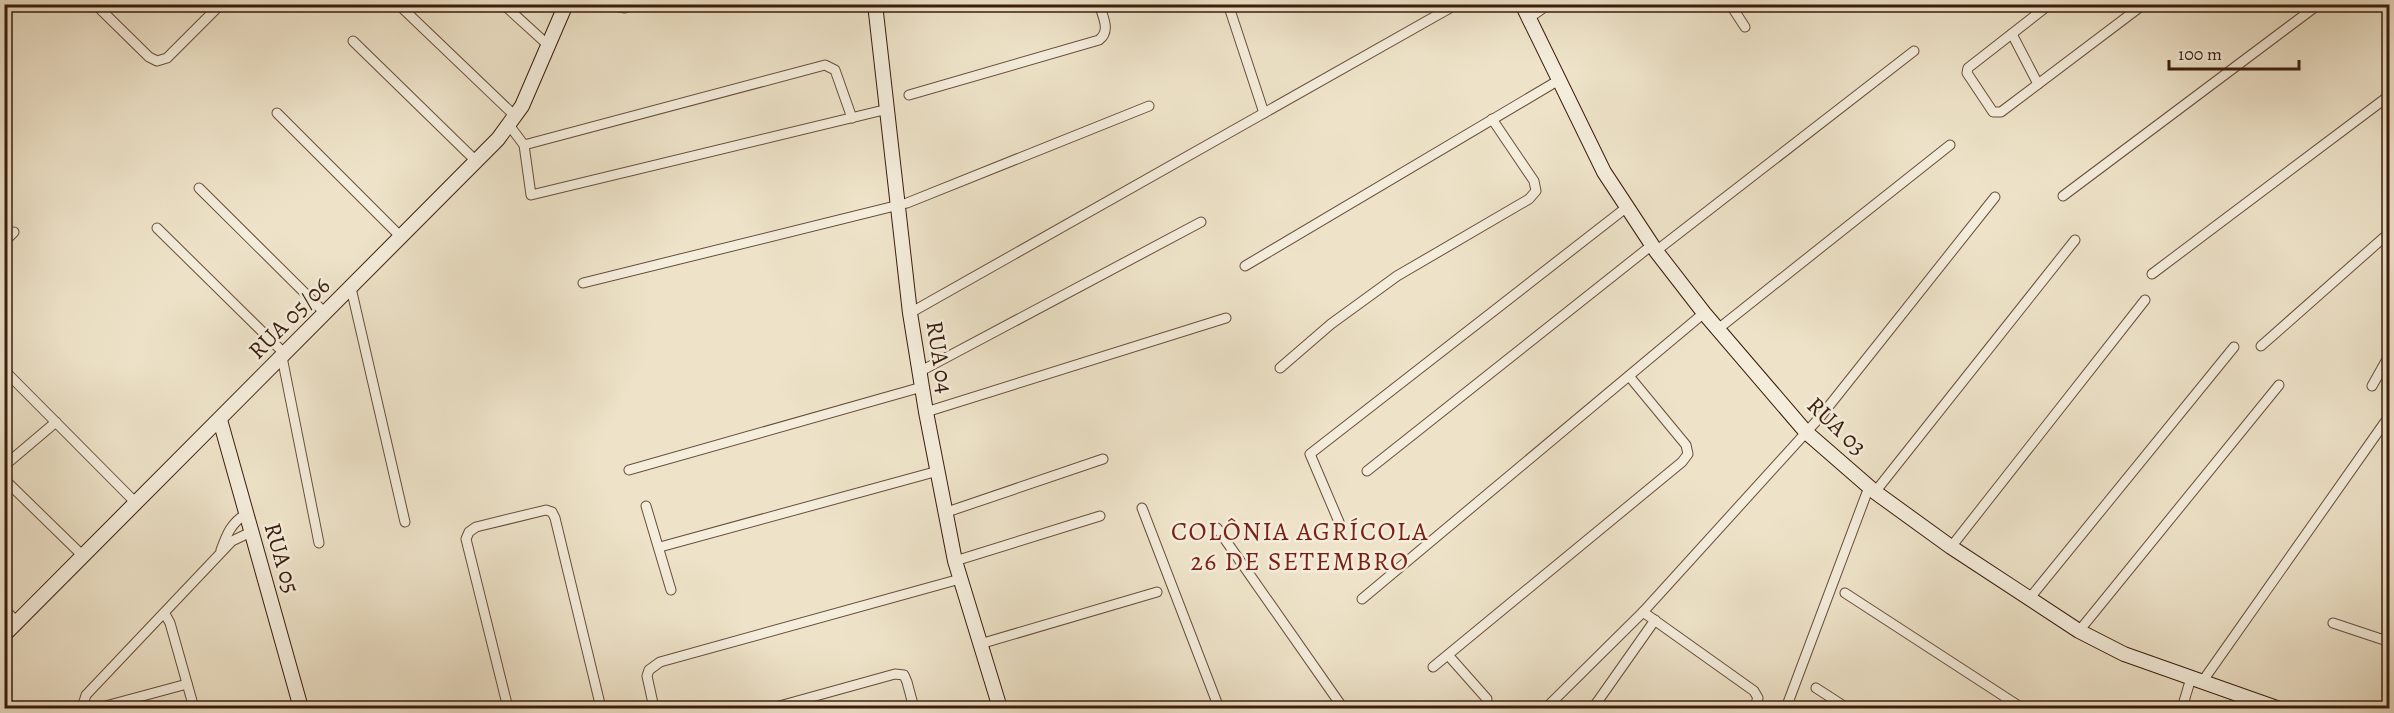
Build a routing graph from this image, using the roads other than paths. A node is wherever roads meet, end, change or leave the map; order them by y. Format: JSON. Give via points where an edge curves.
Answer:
{"nodes":[{"id":1,"x":95,"y":4,"type":"edge"},
{"id":2,"x":221,"y":4,"type":"edge"},
{"id":3,"x":398,"y":4,"type":"edge"},
{"id":4,"x":502,"y":4,"type":"edge"},
{"id":5,"x":566,"y":4,"type":"edge"},
{"id":6,"x":604,"y":4,"type":"edge"},
{"id":7,"x":635,"y":4,"type":"edge"},
{"id":8,"x":1099,"y":4,"type":"edge"},
{"id":9,"x":1228,"y":4,"type":"edge"},
{"id":10,"x":1457,"y":4,"type":"edge"},
{"id":11,"x":1522,"y":4,"type":"edge"},
{"id":12,"x":1549,"y":4,"type":"edge"},
{"id":13,"x":1730,"y":4,"type":"edge"},
{"id":14,"x":2050,"y":4,"type":"edge"},
{"id":15,"x":2144,"y":4,"type":"edge"},
{"id":16,"x":2319,"y":4,"type":"edge"},
{"id":17,"x":880,"y":6,"type":"edge"},
{"id":18,"x":1529,"y":18,"type":"junction"},
{"id":19,"x":1745,"y":27,"type":"dead end"},
{"id":20,"x":2012,"y":34,"type":"junction"},
{"id":21,"x":353,"y":41,"type":"dead end"},
{"id":22,"x":548,"y":45,"type":"junction"},
{"id":23,"x":1914,"y":51,"type":"dead end"},
{"id":24,"x":1559,"y":80,"type":"junction"},
{"id":25,"x":2038,"y":84,"type":"junction"},
{"id":26,"x":909,"y":95,"type":"dead end"},
{"id":27,"x":2390,"y":95,"type":"edge"},
{"id":28,"x":1149,"y":106,"type":"dead end"},
{"id":29,"x":888,"y":109,"type":"junction"},
{"id":30,"x":277,"y":113,"type":"dead end"},
{"id":31,"x":1264,"y":113,"type":"junction"},
{"id":32,"x":852,"y":118,"type":"junction"},
{"id":33,"x":1492,"y":119,"type":"junction"},
{"id":34,"x":512,"y":120,"type":"junction"},
{"id":35,"x":524,"y":145,"type":"junction"},
{"id":36,"x":1950,"y":145,"type":"dead end"},
{"id":37,"x":476,"y":161,"type":"junction"},
{"id":38,"x":199,"y":188,"type":"dead end"},
{"id":39,"x":2063,"y":196,"type":"dead end"},
{"id":40,"x":1995,"y":197,"type":"dead end"},
{"id":41,"x":898,"y":204,"type":"junction"},
{"id":42,"x":1627,"y":207,"type":"junction"},
{"id":43,"x":1201,"y":222,"type":"dead end"},
{"id":44,"x":157,"y":228,"type":"dead end"},
{"id":45,"x":14,"y":232,"type":"dead end"},
{"id":46,"x":2390,"y":232,"type":"edge"},
{"id":47,"x":401,"y":237,"type":"junction"},
{"id":48,"x":2075,"y":240,"type":"dead end"},
{"id":49,"x":4,"y":242,"type":"edge"},
{"id":50,"x":1654,"y":248,"type":"junction"},
{"id":51,"x":1245,"y":266,"type":"dead end"},
{"id":52,"x":2152,"y":274,"type":"dead end"},
{"id":53,"x":583,"y":283,"type":"dead end"},
{"id":54,"x":351,"y":288,"type":"junction"},
{"id":55,"x":2145,"y":300,"type":"dead end"},
{"id":56,"x":910,"y":313,"type":"junction"},
{"id":57,"x":325,"y":314,"type":"junction"},
{"id":58,"x":1704,"y":314,"type":"junction"},
{"id":59,"x":1226,"y":318,"type":"dead end"},
{"id":60,"x":1718,"y":329,"type":"junction"},
{"id":61,"x":2260,"y":346,"type":"dead end"},
{"id":62,"x":2234,"y":347,"type":"dead end"},
{"id":63,"x":2390,"y":354,"type":"edge"},
{"id":64,"x":283,"y":356,"type":"junction"},
{"id":65,"x":1280,"y":368,"type":"dead end"},
{"id":66,"x":4,"y":370,"type":"edge"},
{"id":67,"x":919,"y":372,"type":"junction"},
{"id":68,"x":1629,"y":376,"type":"junction"},
{"id":69,"x":2279,"y":386,"type":"dead end"},
{"id":70,"x":2372,"y":386,"type":"dead end"},
{"id":71,"x":922,"y":387,"type":"junction"},
{"id":72,"x":926,"y":412,"type":"junction"},
{"id":73,"x":220,"y":420,"type":"junction"},
{"id":74,"x":56,"y":422,"type":"junction"},
{"id":75,"x":2385,"y":422,"type":"dead end"},
{"id":76,"x":1806,"y":432,"type":"junction"},
{"id":77,"x":1102,"y":459,"type":"dead end"},
{"id":78,"x":4,"y":466,"type":"edge"},
{"id":79,"x":629,"y":470,"type":"dead end"},
{"id":80,"x":938,"y":471,"type":"junction"},
{"id":81,"x":1367,"y":471,"type":"dead end"},
{"id":82,"x":4,"y":479,"type":"edge"},
{"id":83,"x":1872,"y":490,"type":"junction"},
{"id":84,"x":136,"y":503,"type":"junction"},
{"id":85,"x":646,"y":506,"type":"dead end"},
{"id":86,"x":1142,"y":508,"type":"dead end"},
{"id":87,"x":947,"y":512,"type":"junction"},
{"id":88,"x":246,"y":514,"type":"junction"},
{"id":89,"x":1100,"y":516,"type":"dead end"},
{"id":90,"x":405,"y":522,"type":"dead end"},
{"id":91,"x":1339,"y":522,"type":"dead end"},
{"id":92,"x":1217,"y":528,"type":"dead end"},
{"id":93,"x":251,"y":532,"type":"junction"},
{"id":94,"x":319,"y":543,"type":"dead end"},
{"id":95,"x":660,"y":546,"type":"junction"},
{"id":96,"x":1952,"y":547,"type":"junction"},
{"id":97,"x":220,"y":555,"type":"junction"},
{"id":98,"x":83,"y":556,"type":"junction"},
{"id":99,"x":955,"y":561,"type":"junction"},
{"id":100,"x":960,"y":579,"type":"junction"},
{"id":101,"x":671,"y":590,"type":"dead end"},
{"id":102,"x":1157,"y":592,"type":"dead end"},
{"id":103,"x":1845,"y":593,"type":"dead end"},
{"id":104,"x":1362,"y":599,"type":"dead end"},
{"id":105,"x":2029,"y":599,"type":"junction"},
{"id":106,"x":4,"y":609,"type":"edge"},
{"id":107,"x":1643,"y":612,"type":"junction"},
{"id":108,"x":165,"y":614,"type":"junction"},
{"id":109,"x":1655,"y":620,"type":"junction"},
{"id":110,"x":17,"y":622,"type":"junction"},
{"id":111,"x":2333,"y":623,"type":"dead end"},
{"id":112,"x":2079,"y":630,"type":"junction"},
{"id":113,"x":4,"y":635,"type":"edge"},
{"id":114,"x":2390,"y":642,"type":"edge"},
{"id":115,"x":980,"y":644,"type":"junction"},
{"id":116,"x":1448,"y":655,"type":"junction"},
{"id":117,"x":1433,"y":667,"type":"dead end"},
{"id":118,"x":2196,"y":680,"type":"junction"},
{"id":119,"x":188,"y":684,"type":"junction"},
{"id":120,"x":1816,"y":688,"type":"dead end"},
{"id":121,"x":1487,"y":699,"type":"dead end"},
{"id":122,"x":82,"y":708,"type":"edge"},
{"id":123,"x":98,"y":708,"type":"edge"},
{"id":124,"x":194,"y":708,"type":"edge"},
{"id":125,"x":301,"y":708,"type":"edge"},
{"id":126,"x":508,"y":708,"type":"edge"},
{"id":127,"x":601,"y":708,"type":"edge"},
{"id":128,"x":654,"y":708,"type":"edge"},
{"id":129,"x":772,"y":708,"type":"edge"},
{"id":130,"x":914,"y":708,"type":"edge"},
{"id":131,"x":1000,"y":708,"type":"edge"},
{"id":132,"x":1219,"y":708,"type":"edge"},
{"id":133,"x":1343,"y":708,"type":"edge"},
{"id":134,"x":1546,"y":708,"type":"edge"},
{"id":135,"x":1593,"y":708,"type":"edge"},
{"id":136,"x":1754,"y":708,"type":"edge"},
{"id":137,"x":1786,"y":708,"type":"edge"},
{"id":138,"x":1847,"y":708,"type":"edge"},
{"id":139,"x":2022,"y":708,"type":"edge"},
{"id":140,"x":2182,"y":708,"type":"edge"},
{"id":141,"x":2277,"y":708,"type":"edge"}],
"edges":[{"from":1,"to":2,"type":"street","via":[[157,61],[167,58]]},
{"from":3,"to":34,"type":"street"},
{"from":4,"to":22,"type":"street"},
{"from":5,"to":22,"type":"street","name":"RUA 05/06"},
{"from":6,"to":7,"type":"street","via":[[625,8]]},
{"from":8,"to":26,"type":"street","via":[[1107,30],[1099,40]]},
{"from":9,"to":31,"type":"street"},
{"from":10,"to":31,"type":"street"},
{"from":11,"to":18,"type":"street","name":"RUA 03"},
{"from":12,"to":18,"type":"street"},
{"from":13,"to":19,"type":"street"},
{"from":14,"to":20,"type":"street"},
{"from":15,"to":25,"type":"street"},
{"from":16,"to":39,"type":"street"},
{"from":17,"to":29,"type":"street","name":"RUA 04"},
{"from":18,"to":24,"type":"street","name":"RUA 03"},
{"from":20,"to":25,"type":"street"},
{"from":20,"to":25,"type":"street","via":[[1968,68],[1967,73],[1993,112],[2001,112]]},
{"from":21,"to":37,"type":"street"},
{"from":22,"to":34,"type":"street","name":"RUA 05/06"},
{"from":23,"to":50,"type":"street"},
{"from":24,"to":33,"type":"street"},
{"from":24,"to":42,"type":"street","name":"RUA 03","via":[[1604,172]]},
{"from":27,"to":52,"type":"street"},
{"from":28,"to":41,"type":"street"},
{"from":29,"to":32,"type":"street"},
{"from":29,"to":41,"type":"street","name":"RUA 04"},
{"from":30,"to":47,"type":"street"},
{"from":31,"to":56,"type":"street"},
{"from":32,"to":35,"type":"street","via":[[834,70],[825,65]]},
{"from":32,"to":35,"type":"street","via":[[531,195]]},
{"from":33,"to":51,"type":"street"},
{"from":33,"to":65,"type":"street","via":[[1534,181],[1536,191],[1397,276],[1331,324]]},
{"from":34,"to":35,"type":"street"},
{"from":34,"to":37,"type":"street","name":"RUA 05/06"},
{"from":36,"to":60,"type":"street"},
{"from":37,"to":47,"type":"street","name":"RUA 05/06"},
{"from":38,"to":57,"type":"street"},
{"from":40,"to":76,"type":"street"},
{"from":41,"to":53,"type":"street"},
{"from":41,"to":56,"type":"street","name":"RUA 04"},
{"from":42,"to":50,"type":"street","name":"RUA 03"},
{"from":42,"to":91,"type":"street","via":[[1310,454]]},
{"from":43,"to":67,"type":"street"},
{"from":44,"to":64,"type":"street"},
{"from":45,"to":49,"type":"street"},
{"from":46,"to":61,"type":"street"},
{"from":47,"to":54,"type":"street","name":"RUA 05/06"},
{"from":48,"to":83,"type":"street"},
{"from":50,"to":58,"type":"street","name":"RUA 03"},
{"from":50,"to":81,"type":"street"},
{"from":54,"to":57,"type":"street","name":"RUA 05/06"},
{"from":54,"to":90,"type":"street"},
{"from":55,"to":96,"type":"street"},
{"from":56,"to":67,"type":"street","name":"RUA 04"},
{"from":57,"to":64,"type":"street","name":"RUA 05/06"},
{"from":58,"to":60,"type":"street","name":"RUA 03"},
{"from":58,"to":68,"type":"street"},
{"from":59,"to":72,"type":"street"},
{"from":60,"to":76,"type":"street","name":"RUA 03"},
{"from":62,"to":105,"type":"street"},
{"from":63,"to":70,"type":"street"},
{"from":64,"to":73,"type":"street","name":"RUA 05/06"},
{"from":64,"to":94,"type":"street"},
{"from":66,"to":74,"type":"street"},
{"from":67,"to":71,"type":"street","name":"RUA 04"},
{"from":68,"to":104,"type":"street"},
{"from":68,"to":116,"type":"street","via":[[1688,453],[1682,462]]},
{"from":69,"to":112,"type":"street"},
{"from":71,"to":72,"type":"street","name":"RUA 04"},
{"from":71,"to":79,"type":"street"},
{"from":72,"to":80,"type":"street","name":"RUA 04"},
{"from":73,"to":84,"type":"street","name":"RUA 05/06"},
{"from":73,"to":88,"type":"street","name":"RUA 05"},
{"from":74,"to":78,"type":"street"},
{"from":74,"to":84,"type":"street"},
{"from":75,"to":118,"type":"street"},
{"from":76,"to":83,"type":"street","name":"RUA 03"},
{"from":76,"to":107,"type":"street"},
{"from":77,"to":87,"type":"street"},
{"from":80,"to":87,"type":"street","name":"RUA 04"},
{"from":80,"to":95,"type":"street"},
{"from":82,"to":98,"type":"street"},
{"from":83,"to":96,"type":"street","name":"RUA 03"},
{"from":83,"to":137,"type":"street"},
{"from":84,"to":98,"type":"street","name":"RUA 05/06"},
{"from":85,"to":95,"type":"street"},
{"from":86,"to":132,"type":"street"},
{"from":87,"to":99,"type":"street","name":"RUA 04"},
{"from":88,"to":93,"type":"street","name":"RUA 05"},
{"from":88,"to":97,"type":"street","via":[[228,530]]},
{"from":89,"to":99,"type":"street"},
{"from":92,"to":133,"type":"street"},
{"from":93,"to":97,"type":"street","via":[[232,542]]},
{"from":93,"to":125,"type":"street","name":"RUA 05"},
{"from":95,"to":101,"type":"street"},
{"from":96,"to":105,"type":"street","name":"RUA 03"},
{"from":97,"to":108,"type":"street"},
{"from":98,"to":110,"type":"street","name":"RUA 05/06"},
{"from":99,"to":100,"type":"street","name":"RUA 04"},
{"from":100,"to":115,"type":"street","name":"RUA 04"},
{"from":100,"to":128,"type":"street","via":[[660,662],[649,669],[647,676]]},
{"from":102,"to":115,"type":"street"},
{"from":103,"to":139,"type":"street"},
{"from":105,"to":112,"type":"street","name":"RUA 03"},
{"from":106,"to":110,"type":"street"},
{"from":107,"to":109,"type":"street"},
{"from":107,"to":134,"type":"street"},
{"from":108,"to":119,"type":"street"},
{"from":108,"to":122,"type":"street","via":[[86,696]]},
{"from":109,"to":135,"type":"street"},
{"from":109,"to":136,"type":"street","via":[[1754,691],[1758,698]]},
{"from":110,"to":113,"type":"street","name":"RUA 05/06"},
{"from":111,"to":114,"type":"street"},
{"from":112,"to":118,"type":"street","name":"RUA 03","via":[[2124,654]]},
{"from":115,"to":131,"type":"street","name":"RUA 04"},
{"from":116,"to":117,"type":"street"},
{"from":116,"to":121,"type":"street"},
{"from":118,"to":140,"type":"street"},
{"from":118,"to":141,"type":"street","name":"RUA 03"},
{"from":119,"to":123,"type":"street"},
{"from":119,"to":124,"type":"street"},
{"from":120,"to":138,"type":"street"},
{"from":126,"to":127,"type":"street","via":[[466,539],[476,527],[546,510],[555,518]]},
{"from":129,"to":130,"type":"street","via":[[895,674],[904,675],[908,682]]}]}
